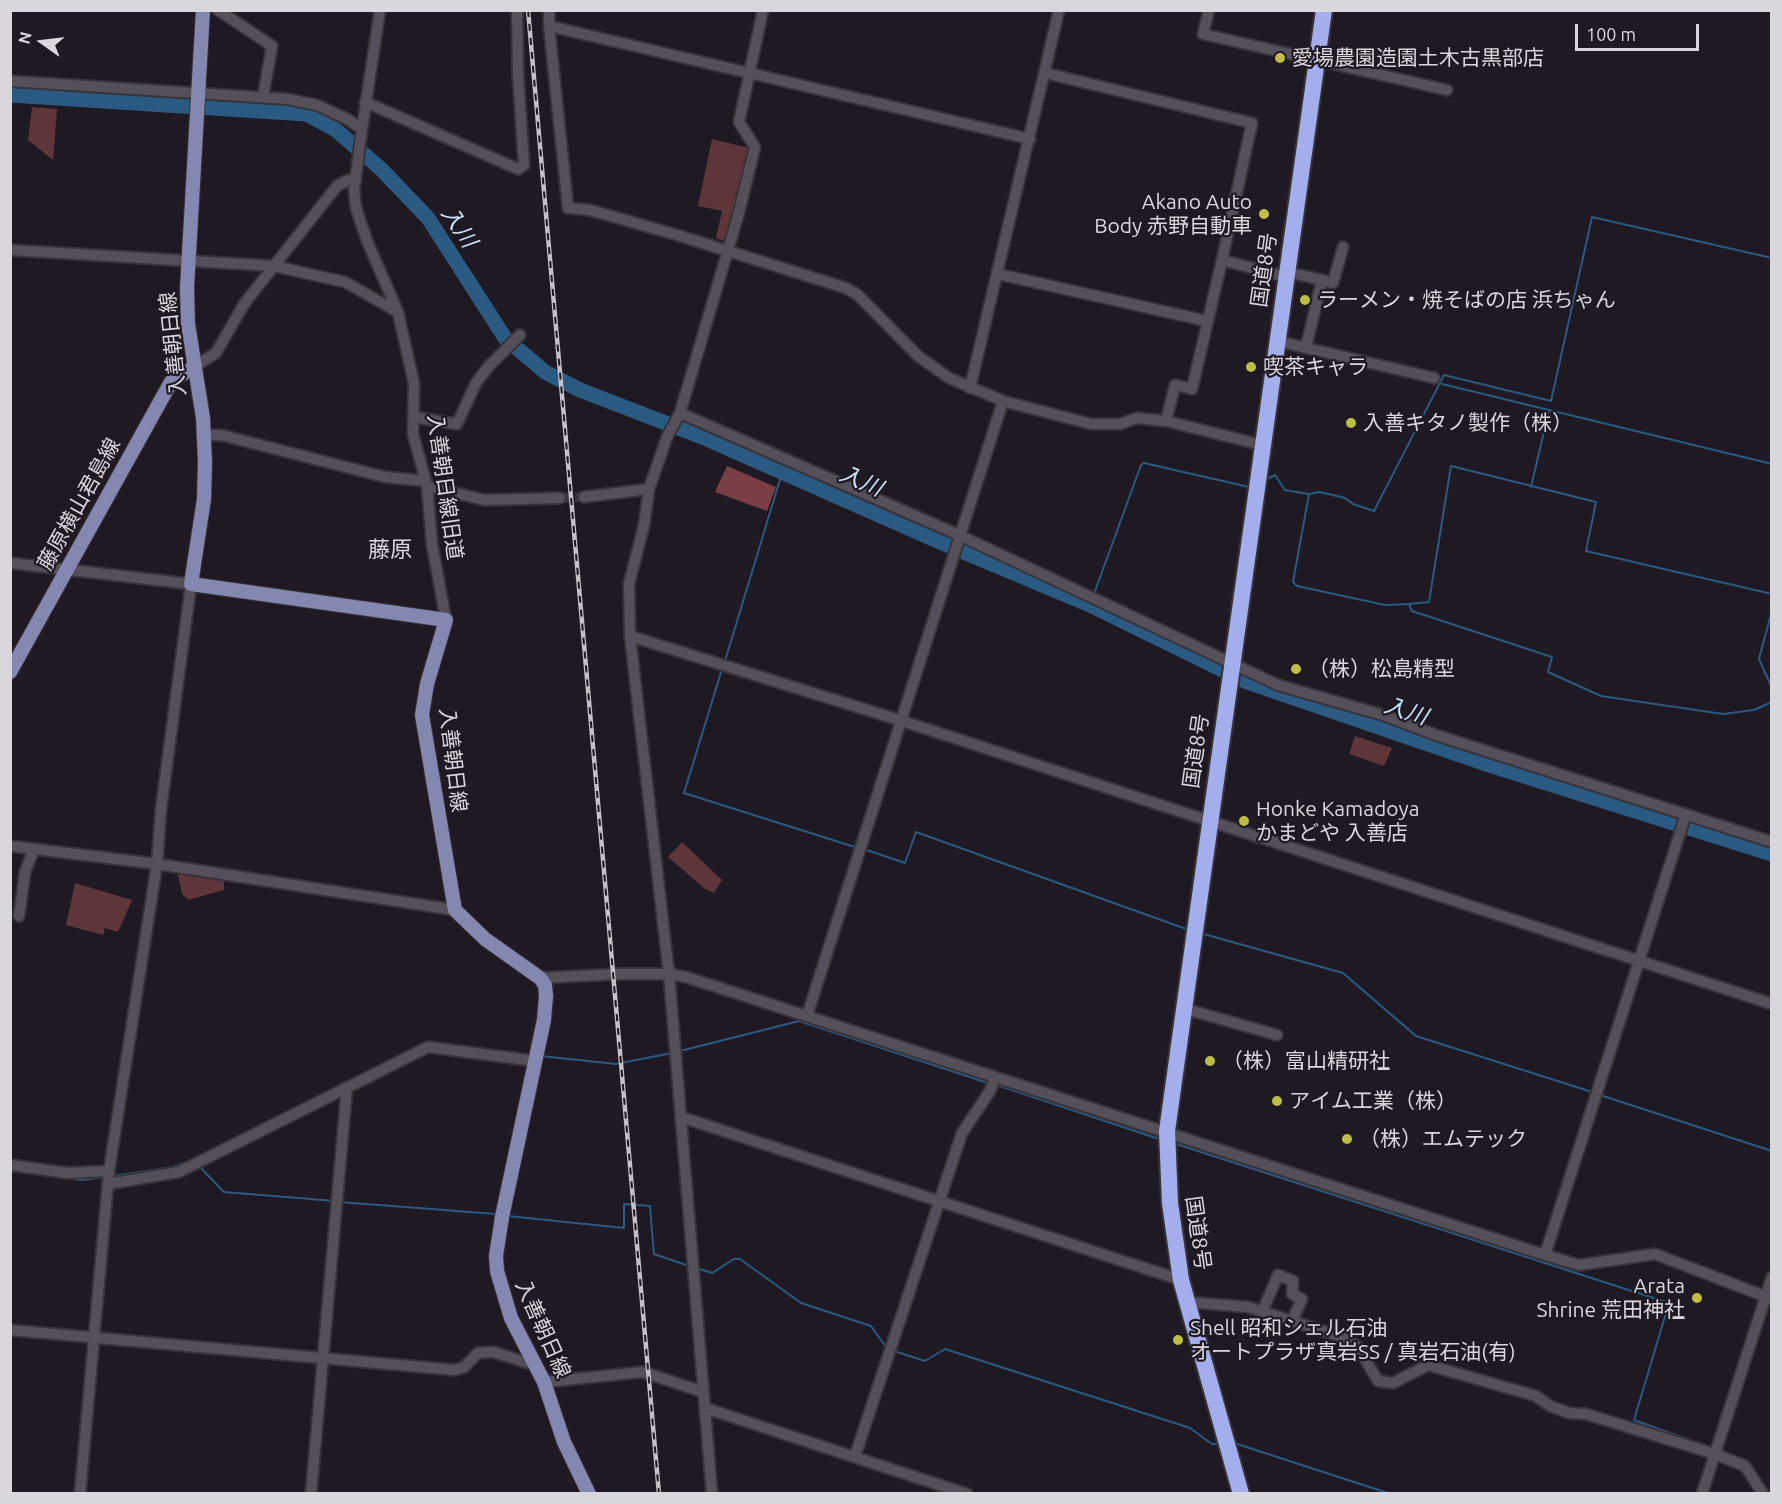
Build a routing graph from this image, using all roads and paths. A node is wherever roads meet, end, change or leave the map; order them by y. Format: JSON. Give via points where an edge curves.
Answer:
{"nodes":[{"id":1,"x":203,"y":10,"type":"edge"},
{"id":2,"x":218,"y":10,"type":"edge"},
{"id":3,"x":380,"y":10,"type":"edge"},
{"id":4,"x":517,"y":10,"type":"edge"},
{"id":5,"x":549,"y":10,"type":"edge"},
{"id":6,"x":763,"y":10,"type":"edge"},
{"id":7,"x":1059,"y":10,"type":"edge"},
{"id":8,"x":1209,"y":10,"type":"edge"},
{"id":9,"x":1324,"y":10,"type":"edge"},
{"id":10,"x":549,"y":26,"type":"junction"},
{"id":11,"x":1317,"y":60,"type":"junction"},
{"id":12,"x":749,"y":73,"type":"junction"},
{"id":13,"x":1045,"y":73,"type":"junction"},
{"id":14,"x":10,"y":81,"type":"edge"},
{"id":15,"x":1447,"y":90,"type":"dead end"},
{"id":16,"x":198,"y":94,"type":"junction"},
{"id":17,"x":263,"y":97,"type":"junction"},
{"id":18,"x":365,"y":102,"type":"junction"},
{"id":19,"x":361,"y":132,"type":"junction"},
{"id":20,"x":1030,"y":139,"type":"junction"},
{"id":21,"x":356,"y":180,"type":"junction"},
{"id":22,"x":1343,"y":246,"type":"dead end"},
{"id":23,"x":10,"y":250,"type":"edge"},
{"id":24,"x":728,"y":252,"type":"junction"},
{"id":25,"x":1222,"y":260,"type":"junction"},
{"id":26,"x":187,"y":261,"type":"junction"},
{"id":27,"x":274,"y":266,"type":"junction"},
{"id":28,"x":998,"y":274,"type":"junction"},
{"id":29,"x":1286,"y":274,"type":"junction"},
{"id":30,"x":1322,"y":280,"type":"junction"},
{"id":31,"x":398,"y":312,"type":"junction"},
{"id":32,"x":1207,"y":321,"type":"junction"},
{"id":33,"x":520,"y":335,"type":"dead end"},
{"id":34,"x":1277,"y":341,"type":"junction"},
{"id":35,"x":1306,"y":347,"type":"junction"},
{"id":36,"x":195,"y":366,"type":"junction"},
{"id":37,"x":1434,"y":378,"type":"dead end"},
{"id":38,"x":970,"y":388,"type":"junction"},
{"id":39,"x":1002,"y":401,"type":"junction"},
{"id":40,"x":680,"y":413,"type":"junction"},
{"id":41,"x":413,"y":417,"type":"junction"},
{"id":42,"x":1166,"y":421,"type":"junction"},
{"id":43,"x":204,"y":435,"type":"junction"},
{"id":44,"x":1262,"y":445,"type":"junction"},
{"id":45,"x":426,"y":483,"type":"junction"},
{"id":46,"x":649,"y":489,"type":"junction"},
{"id":47,"x":584,"y":497,"type":"tunnel mouth"},
{"id":48,"x":560,"y":498,"type":"tunnel mouth"},
{"id":49,"x":959,"y":535,"type":"junction"},
{"id":50,"x":10,"y":562,"type":"edge"},
{"id":51,"x":67,"y":570,"type":"junction"},
{"id":52,"x":191,"y":584,"type":"junction"},
{"id":53,"x":446,"y":620,"type":"junction"},
{"id":54,"x":630,"y":636,"type":"junction"},
{"id":55,"x":1231,"y":662,"type":"junction"},
{"id":56,"x":10,"y":672,"type":"edge"},
{"id":57,"x":899,"y":720,"type":"junction"},
{"id":58,"x":1685,"y":816,"type":"junction"},
{"id":59,"x":1208,"y":822,"type":"junction"},
{"id":60,"x":1772,"y":843,"type":"edge"},
{"id":61,"x":10,"y":846,"type":"edge"},
{"id":62,"x":34,"y":849,"type":"junction"},
{"id":63,"x":157,"y":864,"type":"junction"},
{"id":64,"x":455,"y":910,"type":"junction"},
{"id":65,"x":19,"y":916,"type":"dead end"},
{"id":66,"x":1641,"y":962,"type":"junction"},
{"id":67,"x":669,"y":974,"type":"junction"},
{"id":68,"x":540,"y":978,"type":"junction"},
{"id":69,"x":1772,"y":1004,"type":"edge"},
{"id":70,"x":1182,"y":1008,"type":"junction"},
{"id":71,"x":807,"y":1016,"type":"junction"},
{"id":72,"x":1277,"y":1035,"type":"dead end"},
{"id":73,"x":535,"y":1061,"type":"junction"},
{"id":74,"x":995,"y":1078,"type":"junction"},
{"id":75,"x":347,"y":1087,"type":"junction"},
{"id":76,"x":681,"y":1117,"type":"junction"},
{"id":77,"x":1167,"y":1131,"type":"junction"},
{"id":78,"x":10,"y":1165,"type":"edge"},
{"id":79,"x":109,"y":1171,"type":"junction"},
{"id":80,"x":108,"y":1184,"type":"junction"},
{"id":81,"x":938,"y":1202,"type":"junction"},
{"id":82,"x":1545,"y":1255,"type":"junction"},
{"id":83,"x":1772,"y":1278,"type":"edge"},
{"id":84,"x":1181,"y":1280,"type":"junction"},
{"id":85,"x":1768,"y":1298,"type":"edge"},
{"id":86,"x":1187,"y":1302,"type":"junction"},
{"id":87,"x":1262,"y":1312,"type":"junction"},
{"id":88,"x":1292,"y":1321,"type":"junction"},
{"id":89,"x":10,"y":1330,"type":"edge"},
{"id":90,"x":93,"y":1337,"type":"junction"},
{"id":91,"x":323,"y":1358,"type":"junction"},
{"id":92,"x":533,"y":1362,"type":"junction"},
{"id":93,"x":544,"y":1382,"type":"junction"},
{"id":94,"x":703,"y":1392,"type":"junction"},
{"id":95,"x":705,"y":1408,"type":"junction"},
{"id":96,"x":1715,"y":1454,"type":"junction"},
{"id":97,"x":855,"y":1456,"type":"junction"},
{"id":98,"x":80,"y":1494,"type":"edge"},
{"id":99,"x":311,"y":1494,"type":"edge"},
{"id":100,"x":589,"y":1494,"type":"edge"},
{"id":101,"x":712,"y":1494,"type":"edge"},
{"id":102,"x":967,"y":1494,"type":"edge"},
{"id":103,"x":1241,"y":1494,"type":"edge"},
{"id":104,"x":1702,"y":1494,"type":"edge"},
{"id":105,"x":1763,"y":1494,"type":"edge"}],
"edges":[{"from":1,"to":16,"type":"main road","name":"入善朝日線"},
{"from":2,"to":17,"type":"street","via":[[272,46]]},
{"from":3,"to":18,"type":"street","name":"入善朝日線旧道"},
{"from":4,"to":18,"type":"street","via":[[524,165],[518,169]]},
{"from":5,"to":10,"type":"street"},
{"from":6,"to":12,"type":"street"},
{"from":7,"to":13,"type":"street"},
{"from":8,"to":11,"type":"street","via":[[1203,34]]},
{"from":9,"to":11,"type":"highway","name":"国道8号"},
{"from":10,"to":12,"type":"street"},
{"from":10,"to":24,"type":"street","via":[[568,208],[590,210]]},
{"from":11,"to":15,"type":"street"},
{"from":11,"to":29,"type":"highway","name":"国道8号"},
{"from":12,"to":20,"type":"street"},
{"from":12,"to":24,"type":"street","via":[[739,122],[754,147]]},
{"from":13,"to":20,"type":"street"},
{"from":13,"to":25,"type":"street","via":[[1252,123]]},
{"from":14,"to":16,"type":"street"},
{"from":16,"to":17,"type":"street"},
{"from":16,"to":26,"type":"main road","name":"入善朝日線"},
{"from":17,"to":19,"type":"street","via":[[317,105],[348,118]]},
{"from":18,"to":19,"type":"street","name":"入善朝日線旧道"},
{"from":19,"to":21,"type":"street","name":"入善朝日線旧道"},
{"from":20,"to":28,"type":"street"},
{"from":21,"to":27,"type":"street","via":[[337,186]]},
{"from":21,"to":31,"type":"street","name":"入善朝日線旧道","via":[[358,218]]},
{"from":22,"to":30,"type":"street","via":[[1334,283]]},
{"from":23,"to":26,"type":"street"},
{"from":24,"to":38,"type":"street","via":[[846,288],[858,295],[918,356]]},
{"from":24,"to":40,"type":"street"},
{"from":25,"to":29,"type":"street"},
{"from":25,"to":32,"type":"street"},
{"from":26,"to":27,"type":"street"},
{"from":26,"to":36,"type":"main road","name":"入善朝日線","via":[[188,324]]},
{"from":27,"to":31,"type":"street","via":[[345,282]]},
{"from":27,"to":36,"type":"street","via":[[244,304],[216,353]]},
{"from":28,"to":32,"type":"street"},
{"from":28,"to":38,"type":"street"},
{"from":29,"to":30,"type":"street"},
{"from":29,"to":34,"type":"highway","name":"国道8号"},
{"from":30,"to":35,"type":"street"},
{"from":31,"to":41,"type":"street","name":"入善朝日線旧道","via":[[414,384]]},
{"from":32,"to":42,"type":"street","via":[[1192,389],[1175,385]]},
{"from":33,"to":41,"type":"street","via":[[476,383],[456,424]]},
{"from":34,"to":35,"type":"street"},
{"from":34,"to":44,"type":"highway","name":"国道8号"},
{"from":35,"to":37,"type":"street"},
{"from":36,"to":43,"type":"main road","name":"入善朝日線"},
{"from":36,"to":51,"type":"main road","name":"藤原横山君島線","via":[[171,382]]},
{"from":38,"to":39,"type":"street"},
{"from":39,"to":42,"type":"street","via":[[1091,424],[1120,424],[1137,418]]},
{"from":39,"to":49,"type":"street"},
{"from":40,"to":46,"type":"street"},
{"from":40,"to":49,"type":"street"},
{"from":41,"to":45,"type":"street","name":"入善朝日線旧道","via":[[413,434]]},
{"from":42,"to":44,"type":"street"},
{"from":43,"to":45,"type":"street","via":[[221,435],[386,477]]},
{"from":43,"to":52,"type":"main road","name":"入善朝日線","via":[[204,499]]},
{"from":44,"to":55,"type":"highway","name":"国道8号"},
{"from":45,"to":48,"type":"street","via":[[483,500]]},
{"from":45,"to":53,"type":"street","name":"入善朝日線旧道"},
{"from":46,"to":47,"type":"street"},
{"from":46,"to":54,"type":"street","via":[[629,584]]},
{"from":49,"to":55,"type":"street"},
{"from":49,"to":57,"type":"street"},
{"from":50,"to":51,"type":"street"},
{"from":51,"to":52,"type":"street"},
{"from":51,"to":56,"type":"main road","name":"藤原横山君島線"},
{"from":52,"to":53,"type":"main road"},
{"from":52,"to":63,"type":"street"},
{"from":53,"to":64,"type":"main road","name":"入善朝日線","via":[[422,715]]},
{"from":54,"to":57,"type":"street"},
{"from":54,"to":67,"type":"street"},
{"from":55,"to":58,"type":"street","via":[[1278,685],[1383,715]]},
{"from":55,"to":59,"type":"highway","name":"国道8号"},
{"from":57,"to":59,"type":"street"},
{"from":57,"to":71,"type":"street"},
{"from":58,"to":60,"type":"street"},
{"from":58,"to":66,"type":"street"},
{"from":59,"to":66,"type":"street"},
{"from":59,"to":70,"type":"highway","name":"国道8号"},
{"from":61,"to":62,"type":"street"},
{"from":62,"to":63,"type":"street"},
{"from":62,"to":65,"type":"street","via":[[25,872]]},
{"from":63,"to":64,"type":"street"},
{"from":63,"to":79,"type":"street"},
{"from":64,"to":68,"type":"main road","via":[[485,939]]},
{"from":66,"to":69,"type":"street"},
{"from":66,"to":82,"type":"street"},
{"from":67,"to":68,"type":"street"},
{"from":67,"to":71,"type":"street","via":[[686,976]]},
{"from":67,"to":76,"type":"street"},
{"from":68,"to":73,"type":"main road","name":"入善朝日線","via":[[545,986],[546,1006]]},
{"from":70,"to":72,"type":"street"},
{"from":70,"to":77,"type":"highway","name":"国道8号"},
{"from":71,"to":74,"type":"street"},
{"from":73,"to":75,"type":"street","via":[[428,1047]]},
{"from":73,"to":92,"type":"main road","name":"入善朝日線","via":[[496,1256],[508,1310]]},
{"from":74,"to":77,"type":"street"},
{"from":74,"to":81,"type":"street","via":[[965,1124]]},
{"from":75,"to":80,"type":"street","via":[[179,1172]]},
{"from":75,"to":91,"type":"street"},
{"from":76,"to":81,"type":"street"},
{"from":76,"to":94,"type":"street"},
{"from":77,"to":82,"type":"street"},
{"from":77,"to":84,"type":"highway","name":"国道8号","via":[[1170,1203]]},
{"from":78,"to":79,"type":"street","via":[[68,1173]]},
{"from":79,"to":80,"type":"street"},
{"from":80,"to":90,"type":"street"},
{"from":81,"to":84,"type":"street"},
{"from":81,"to":97,"type":"street"},
{"from":82,"to":85,"type":"street","via":[[1579,1265],[1655,1254]]},
{"from":83,"to":85,"type":"street"},
{"from":84,"to":86,"type":"highway","name":"国道8号"},
{"from":85,"to":96,"type":"street"},
{"from":86,"to":87,"type":"street","via":[[1248,1307]]},
{"from":86,"to":103,"type":"highway","name":"国道8号"},
{"from":87,"to":88,"type":"street"},
{"from":87,"to":88,"type":"street","via":[[1278,1275],[1293,1281],[1292,1294],[1302,1299]]},
{"from":88,"to":96,"type":"street","via":[[1345,1338],[1358,1347],[1378,1381],[1393,1383],[1428,1365],[1536,1396],[1550,1407],[1569,1413],[1586,1414]]},
{"from":89,"to":90,"type":"street"},
{"from":90,"to":91,"type":"street"},
{"from":90,"to":98,"type":"street"},
{"from":91,"to":92,"type":"street","via":[[455,1370],[478,1353],[493,1352]]},
{"from":91,"to":99,"type":"street"},
{"from":92,"to":93,"type":"main road","name":"入善朝日線"},
{"from":93,"to":94,"type":"street","via":[[643,1372]]},
{"from":93,"to":100,"type":"main road","name":"入善朝日線","via":[[564,1442]]},
{"from":94,"to":95,"type":"street"},
{"from":95,"to":97,"type":"street"},
{"from":95,"to":101,"type":"street"},
{"from":96,"to":104,"type":"street"},
{"from":96,"to":105,"type":"street","via":[[1745,1466]]},
{"from":97,"to":102,"type":"street"}]}
